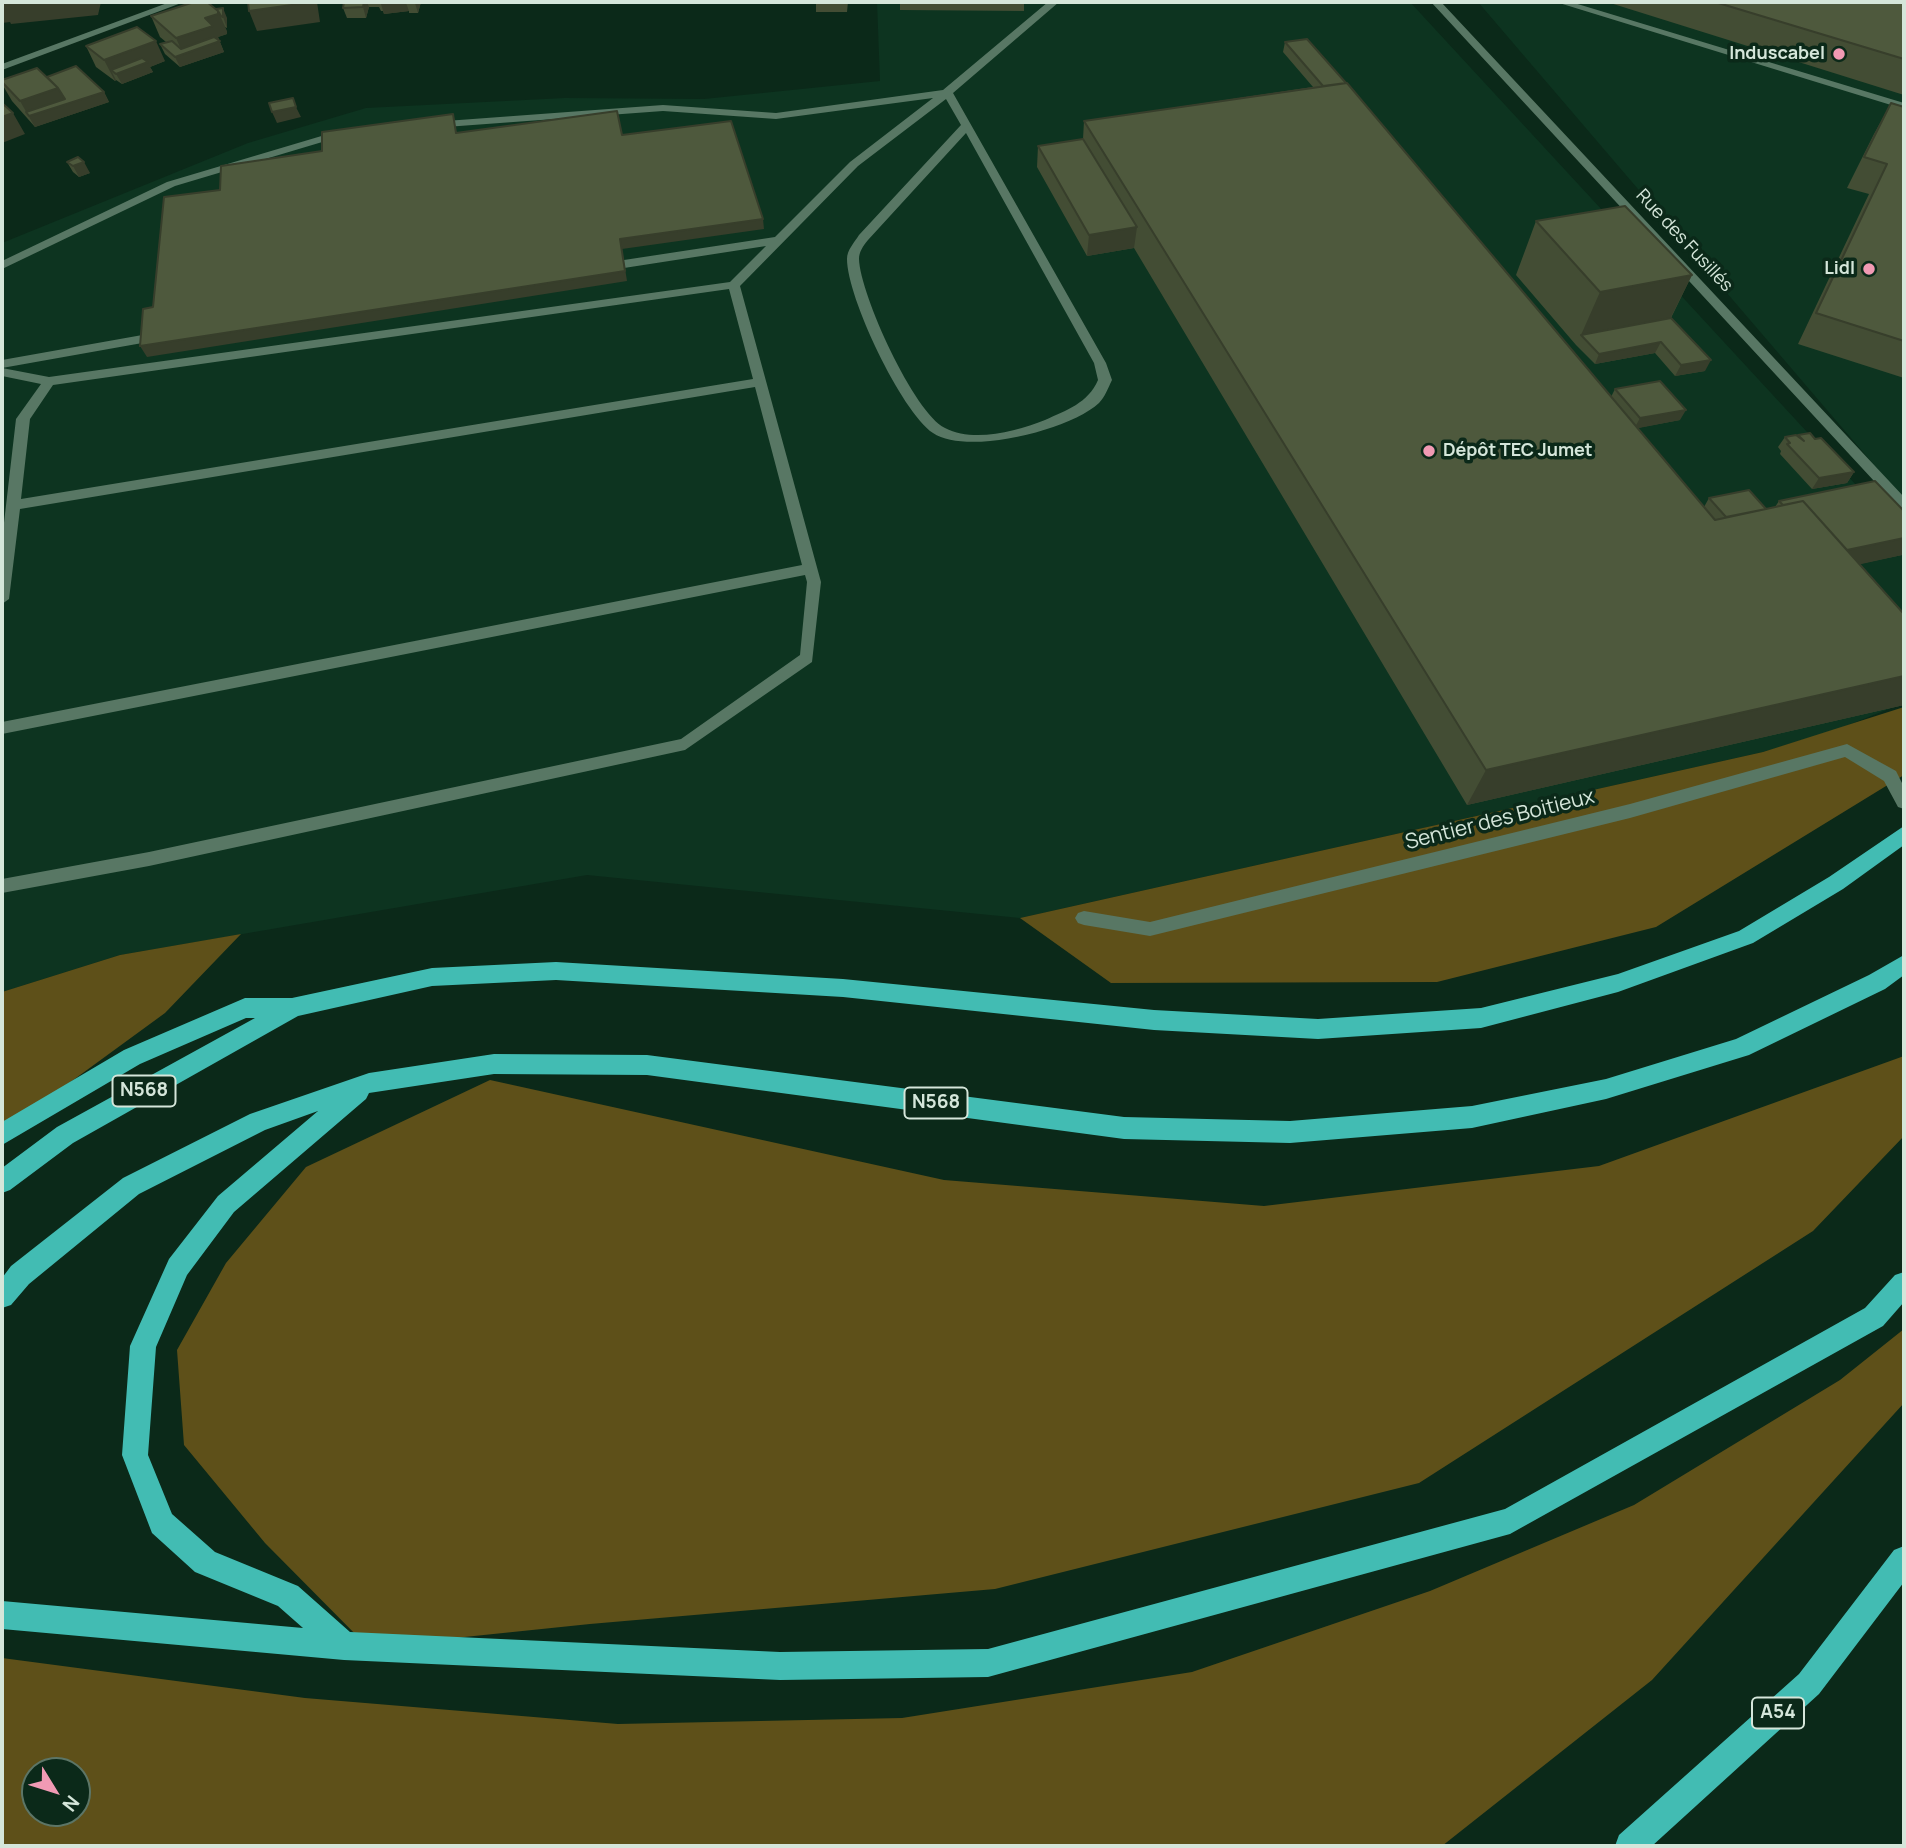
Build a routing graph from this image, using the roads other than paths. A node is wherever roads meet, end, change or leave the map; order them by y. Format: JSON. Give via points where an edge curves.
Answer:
{"nodes":[{"id":1,"x":178,"y":2,"type":"edge"},
{"id":2,"x":1054,"y":2,"type":"edge"},
{"id":3,"x":1436,"y":2,"type":"edge"},
{"id":4,"x":1561,"y":2,"type":"edge"},
{"id":5,"x":2,"y":67,"type":"edge"},
{"id":6,"x":948,"y":93,"type":"junction"},
{"id":7,"x":1904,"y":106,"type":"edge"},
{"id":8,"x":967,"y":125,"type":"junction"},
{"id":9,"x":417,"y":127,"type":"edge"},
{"id":10,"x":363,"y":131,"type":"edge"},
{"id":11,"x":779,"y":240,"type":"junction"},
{"id":12,"x":624,"y":264,"type":"edge"},
{"id":13,"x":2,"y":265,"type":"edge"},
{"id":14,"x":734,"y":285,"type":"junction"},
{"id":15,"x":148,"y":338,"type":"edge"},
{"id":16,"x":2,"y":364,"type":"edge"},
{"id":17,"x":2,"y":372,"type":"edge"},
{"id":18,"x":48,"y":381,"type":"junction"},
{"id":19,"x":760,"y":382,"type":"junction"},
{"id":20,"x":13,"y":505,"type":"junction"},
{"id":21,"x":1904,"y":505,"type":"edge"},
{"id":22,"x":810,"y":569,"type":"junction"},
{"id":23,"x":2,"y":599,"type":"edge"},
{"id":24,"x":2,"y":728,"type":"edge"},
{"id":25,"x":1904,"y":802,"type":"edge"},
{"id":26,"x":1904,"y":834,"type":"edge"},
{"id":27,"x":2,"y":887,"type":"edge"},
{"id":28,"x":1084,"y":918,"type":"dead end"},
{"id":29,"x":1904,"y":964,"type":"edge"},
{"id":30,"x":292,"y":1008,"type":"junction"},
{"id":31,"x":369,"y":1083,"type":"junction"},
{"id":32,"x":2,"y":1134,"type":"edge"},
{"id":33,"x":2,"y":1182,"type":"edge"},
{"id":34,"x":1904,"y":1284,"type":"edge"},
{"id":35,"x":2,"y":1296,"type":"edge"},
{"id":36,"x":1904,"y":1560,"type":"edge"},
{"id":37,"x":2,"y":1615,"type":"edge"},
{"id":38,"x":344,"y":1646,"type":"junction"},
{"id":39,"x":1630,"y":1846,"type":"edge"}],
"edges":[{"from":1,"to":5,"type":"street"},
{"from":2,"to":6,"type":"street"},
{"from":3,"to":21,"type":"street","name":"Rue des Fusillés"},
{"from":4,"to":7,"type":"street"},
{"from":6,"to":8,"type":"street"},
{"from":6,"to":9,"type":"street","via":[[776,116],[663,108]]},
{"from":6,"to":11,"type":"street","via":[[854,164]]},
{"from":8,"to":8,"type":"street","via":[[1100,363],[1105,380],[1095,400],[1055,422],[1000,436],[960,438],[936,430],[884,353],[855,275],[853,255],[863,237]]},
{"from":10,"to":13,"type":"street","via":[[335,133],[171,184]]},
{"from":11,"to":12,"type":"street"},
{"from":11,"to":14,"type":"street"},
{"from":14,"to":18,"type":"street"},
{"from":14,"to":19,"type":"street"},
{"from":15,"to":16,"type":"street"},
{"from":17,"to":18,"type":"street"},
{"from":18,"to":20,"type":"street","via":[[23,419]]},
{"from":19,"to":20,"type":"street"},
{"from":19,"to":22,"type":"street"},
{"from":20,"to":23,"type":"street"},
{"from":22,"to":24,"type":"street"},
{"from":22,"to":27,"type":"street","via":[[814,582],[807,658],[685,744]]},
{"from":25,"to":28,"type":"street","name":"Sentier des Boitieux","via":[[1889,776],[1847,750],[1630,811],[1150,929]]},
{"from":26,"to":30,"type":"highway","number":"N568","via":[[1836,883],[1745,937],[1618,983],[1481,1018],[1318,1029],[1154,1020],[843,988],[556,971],[432,977]]},
{"from":29,"to":31,"type":"highway","number":"N568","via":[[1877,982],[1741,1048],[1606,1088],[1472,1117],[1290,1132],[1124,1128],[647,1065],[494,1064]]},
{"from":30,"to":32,"type":"highway","via":[[245,1008],[182,1035],[132,1057]]},
{"from":30,"to":33,"type":"highway","number":"N568","via":[[65,1135]]},
{"from":31,"to":35,"type":"highway","number":"N568","via":[[258,1122],[131,1186],[20,1275]]},
{"from":31,"to":38,"type":"highway","via":[[226,1204],[178,1267],[143,1346],[135,1455],[162,1523],[205,1562],[288,1596]]},
{"from":34,"to":38,"type":"highway","via":[[1874,1317],[1510,1521],[988,1663],[780,1666]]},
{"from":36,"to":39,"type":"highway","number":"A54","via":[[1809,1684]]},
{"from":37,"to":38,"type":"highway"}]}
